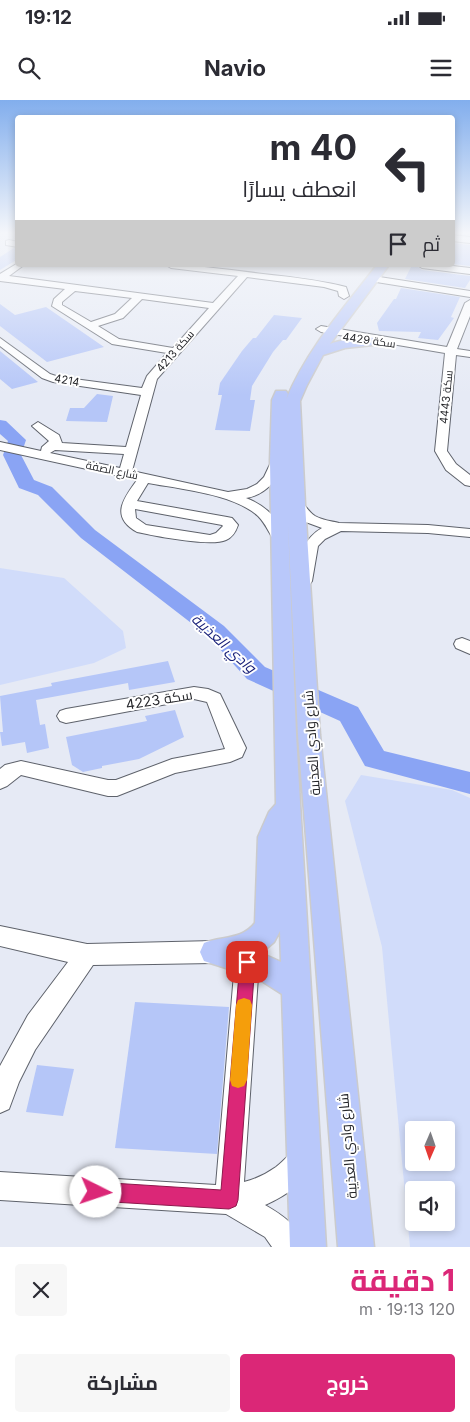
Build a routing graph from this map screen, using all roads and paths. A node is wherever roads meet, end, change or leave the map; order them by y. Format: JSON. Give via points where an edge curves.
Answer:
{"nodes":[{"id":1,"x":73,"y":287,"type":"edge"},
{"id":2,"x":77,"y":288,"type":"edge"},
{"id":3,"x":232,"y":288,"type":"edge"},
{"id":4,"x":337,"y":288,"type":"edge"},
{"id":5,"x":349,"y":288,"type":"edge"},
{"id":6,"x":367,"y":288,"type":"edge"},
{"id":7,"x":428,"y":288,"type":"edge"},
{"id":8,"x":470,"y":294,"type":"edge"},
{"id":9,"x":140,"y":296,"type":"junction"},
{"id":10,"x":344,"y":296,"type":"junction"},
{"id":11,"x":214,"y":306,"type":"junction"},
{"id":12,"x":469,"y":309,"type":"edge"},
{"id":13,"x":348,"y":314,"type":"junction"},
{"id":14,"x":89,"y":326,"type":"junction"},
{"id":15,"x":326,"y":332,"type":"junction"},
{"id":16,"x":368,"y":338,"type":"junction"},
{"id":17,"x":0,"y":341,"type":"edge"},
{"id":18,"x":451,"y":351,"type":"junction"},
{"id":19,"x":174,"y":352,"type":"junction"},
{"id":20,"x":320,"y":352,"type":"junction"},
{"id":21,"x":470,"y":354,"type":"edge"},
{"id":22,"x":146,"y":392,"type":"junction"},
{"id":23,"x":38,"y":426,"type":"dead end"},
{"id":24,"x":2,"y":446,"type":"edge"},
{"id":25,"x":53,"y":446,"type":"junction"},
{"id":26,"x":130,"y":451,"type":"junction"},
{"id":27,"x":36,"y":454,"type":"junction"},
{"id":28,"x":278,"y":461,"type":"junction"},
{"id":29,"x":125,"y":473,"type":"junction"},
{"id":30,"x":145,"y":478,"type":"junction"},
{"id":31,"x":470,"y":482,"type":"edge"},
{"id":32,"x":224,"y":496,"type":"junction"},
{"id":33,"x":128,"y":504,"type":"junction"},
{"id":34,"x":296,"y":504,"type":"junction"},
{"id":35,"x":339,"y":527,"type":"junction"},
{"id":36,"x":470,"y":533,"type":"edge"},
{"id":37,"x":280,"y":538,"type":"junction"},
{"id":38,"x":292,"y":592,"type":"junction"},
{"id":39,"x":66,"y":716,"type":"dead end"},
{"id":40,"x":297,"y":735,"type":"junction"},
{"id":41,"x":0,"y":781,"type":"edge"},
{"id":42,"x":288,"y":806,"type":"junction"},
{"id":43,"x":0,"y":936,"type":"edge"},
{"id":44,"x":214,"y":952,"type":"junction"},
{"id":45,"x":87,"y":955,"type":"junction"},
{"id":46,"x":247,"y":962,"type":"junction"},
{"id":47,"x":297,"y":987,"type":"junction"},
{"id":48,"x":0,"y":1100,"type":"edge"},
{"id":49,"x":304,"y":1158,"type":"junction"},
{"id":50,"x":0,"y":1186,"type":"edge"},
{"id":51,"x":229,"y":1200,"type":"junction"},
{"id":52,"x":291,"y":1247,"type":"edge"},
{"id":53,"x":308,"y":1247,"type":"edge"},
{"id":54,"x":356,"y":1247,"type":"edge"}],
"edges":[{"from":1,"to":14,"type":"street","via":[[56,304]]},
{"from":2,"to":9,"type":"street"},
{"from":3,"to":11,"type":"street","name":"سكة 4213"},
{"from":4,"to":10,"type":"street","via":[[343,289]]},
{"from":5,"to":10,"type":"main road","name":"شارع وادي العذيبة"},
{"from":6,"to":13,"type":"main road","name":"شارع وادي العذيبة"},
{"from":7,"to":8,"type":"street"},
{"from":9,"to":11,"type":"street"},
{"from":9,"to":14,"type":"street","via":[[119,316]]},
{"from":10,"to":15,"type":"main road","name":"شارع وادي العذيبة"},
{"from":11,"to":19,"type":"street","name":"سكة 4213"},
{"from":12,"to":18,"type":"street","name":"سكة 4443"},
{"from":13,"to":15,"type":"main road","name":"شارع وادي العذيبة"},
{"from":13,"to":16,"type":"main road","via":[[350,325]]},
{"from":14,"to":19,"type":"street","via":[[116,342]]},
{"from":15,"to":16,"type":"street","name":"سكة 4429"},
{"from":15,"to":20,"type":"main road","name":"شارع وادي العذيبة"},
{"from":15,"to":28,"type":"main road","name":"شارع وادي العذيبة","via":[[283,389],[279,400]]},
{"from":16,"to":18,"type":"street","name":"سكة 4429"},
{"from":16,"to":20,"type":"main road"},
{"from":17,"to":22,"type":"street","name":"4214","via":[[56,380]]},
{"from":18,"to":21,"type":"street","name":"سكة 4429"},
{"from":18,"to":31,"type":"street","name":"سكة 4443","via":[[441,451],[451,467]]},
{"from":19,"to":22,"type":"street","name":"سكة 4213","via":[[151,378]]},
{"from":20,"to":34,"type":"main road","name":"شارع وادي العذيبة","via":[[296,390],[293,401]]},
{"from":22,"to":26,"type":"street","name":"سكة 4213"},
{"from":23,"to":25,"type":"street","via":[[55,438]]},
{"from":24,"to":27,"type":"street","name":"شارع الصفة"},
{"from":25,"to":26,"type":"street"},
{"from":25,"to":27,"type":"street"},
{"from":26,"to":29,"type":"street","name":"سكة 4213"},
{"from":27,"to":29,"type":"street","name":"شارع الصفة"},
{"from":28,"to":32,"type":"street","name":"شارع الصفة","via":[[260,490]]},
{"from":28,"to":37,"type":"main road","name":"شارع وادي العذيبة"},
{"from":29,"to":30,"type":"street","name":"شارع الصفة"},
{"from":30,"to":32,"type":"street","name":"شارع الصفة"},
{"from":30,"to":33,"type":"street"},
{"from":32,"to":37,"type":"street","name":"شارع الصفة","via":[[261,509]]},
{"from":33,"to":33,"type":"street","via":[[130,521],[142,529],[210,539],[221,537],[231,525]]},
{"from":34,"to":35,"type":"street","via":[[308,518]]},
{"from":34,"to":38,"type":"main road","name":"شارع وادي العذيبة"},
{"from":35,"to":36,"type":"street"},
{"from":35,"to":38,"type":"street","via":[[313,540]]},
{"from":37,"to":38,"type":"main road","name":"شارع وادي العذيبة"},
{"from":38,"to":40,"type":"main road","name":"شارع وادي العذيبة"},
{"from":39,"to":41,"type":"street","name":"سكة 4223","via":[[201,693],[214,698],[236,748],[230,755],[172,766],[117,788],[21,768],[12,770]]},
{"from":40,"to":42,"type":"main road","name":"شارع وادي العذيبة"},
{"from":40,"to":54,"type":"main road","name":"شارع وادي العذيبة"},
{"from":42,"to":44,"type":"main road","via":[[278,819],[271,838],[269,925],[264,936],[246,947]]},
{"from":42,"to":47,"type":"main road","name":"شارع وادي العذيبة"},
{"from":43,"to":45,"type":"street"},
{"from":44,"to":45,"type":"street"},
{"from":44,"to":46,"type":"main road"},
{"from":45,"to":48,"type":"street","via":[[34,1028],[7,1077]]},
{"from":46,"to":47,"type":"main road","via":[[264,967]]},
{"from":46,"to":51,"type":"street"},
{"from":47,"to":49,"type":"main road","name":"شارع وادي العذيبة"},
{"from":49,"to":51,"type":"street","via":[[287,1176],[264,1191]]},
{"from":49,"to":53,"type":"main road","name":"شارع وادي العذيبة"},
{"from":50,"to":51,"type":"street"},
{"from":51,"to":52,"type":"street","via":[[275,1227]]}]}
